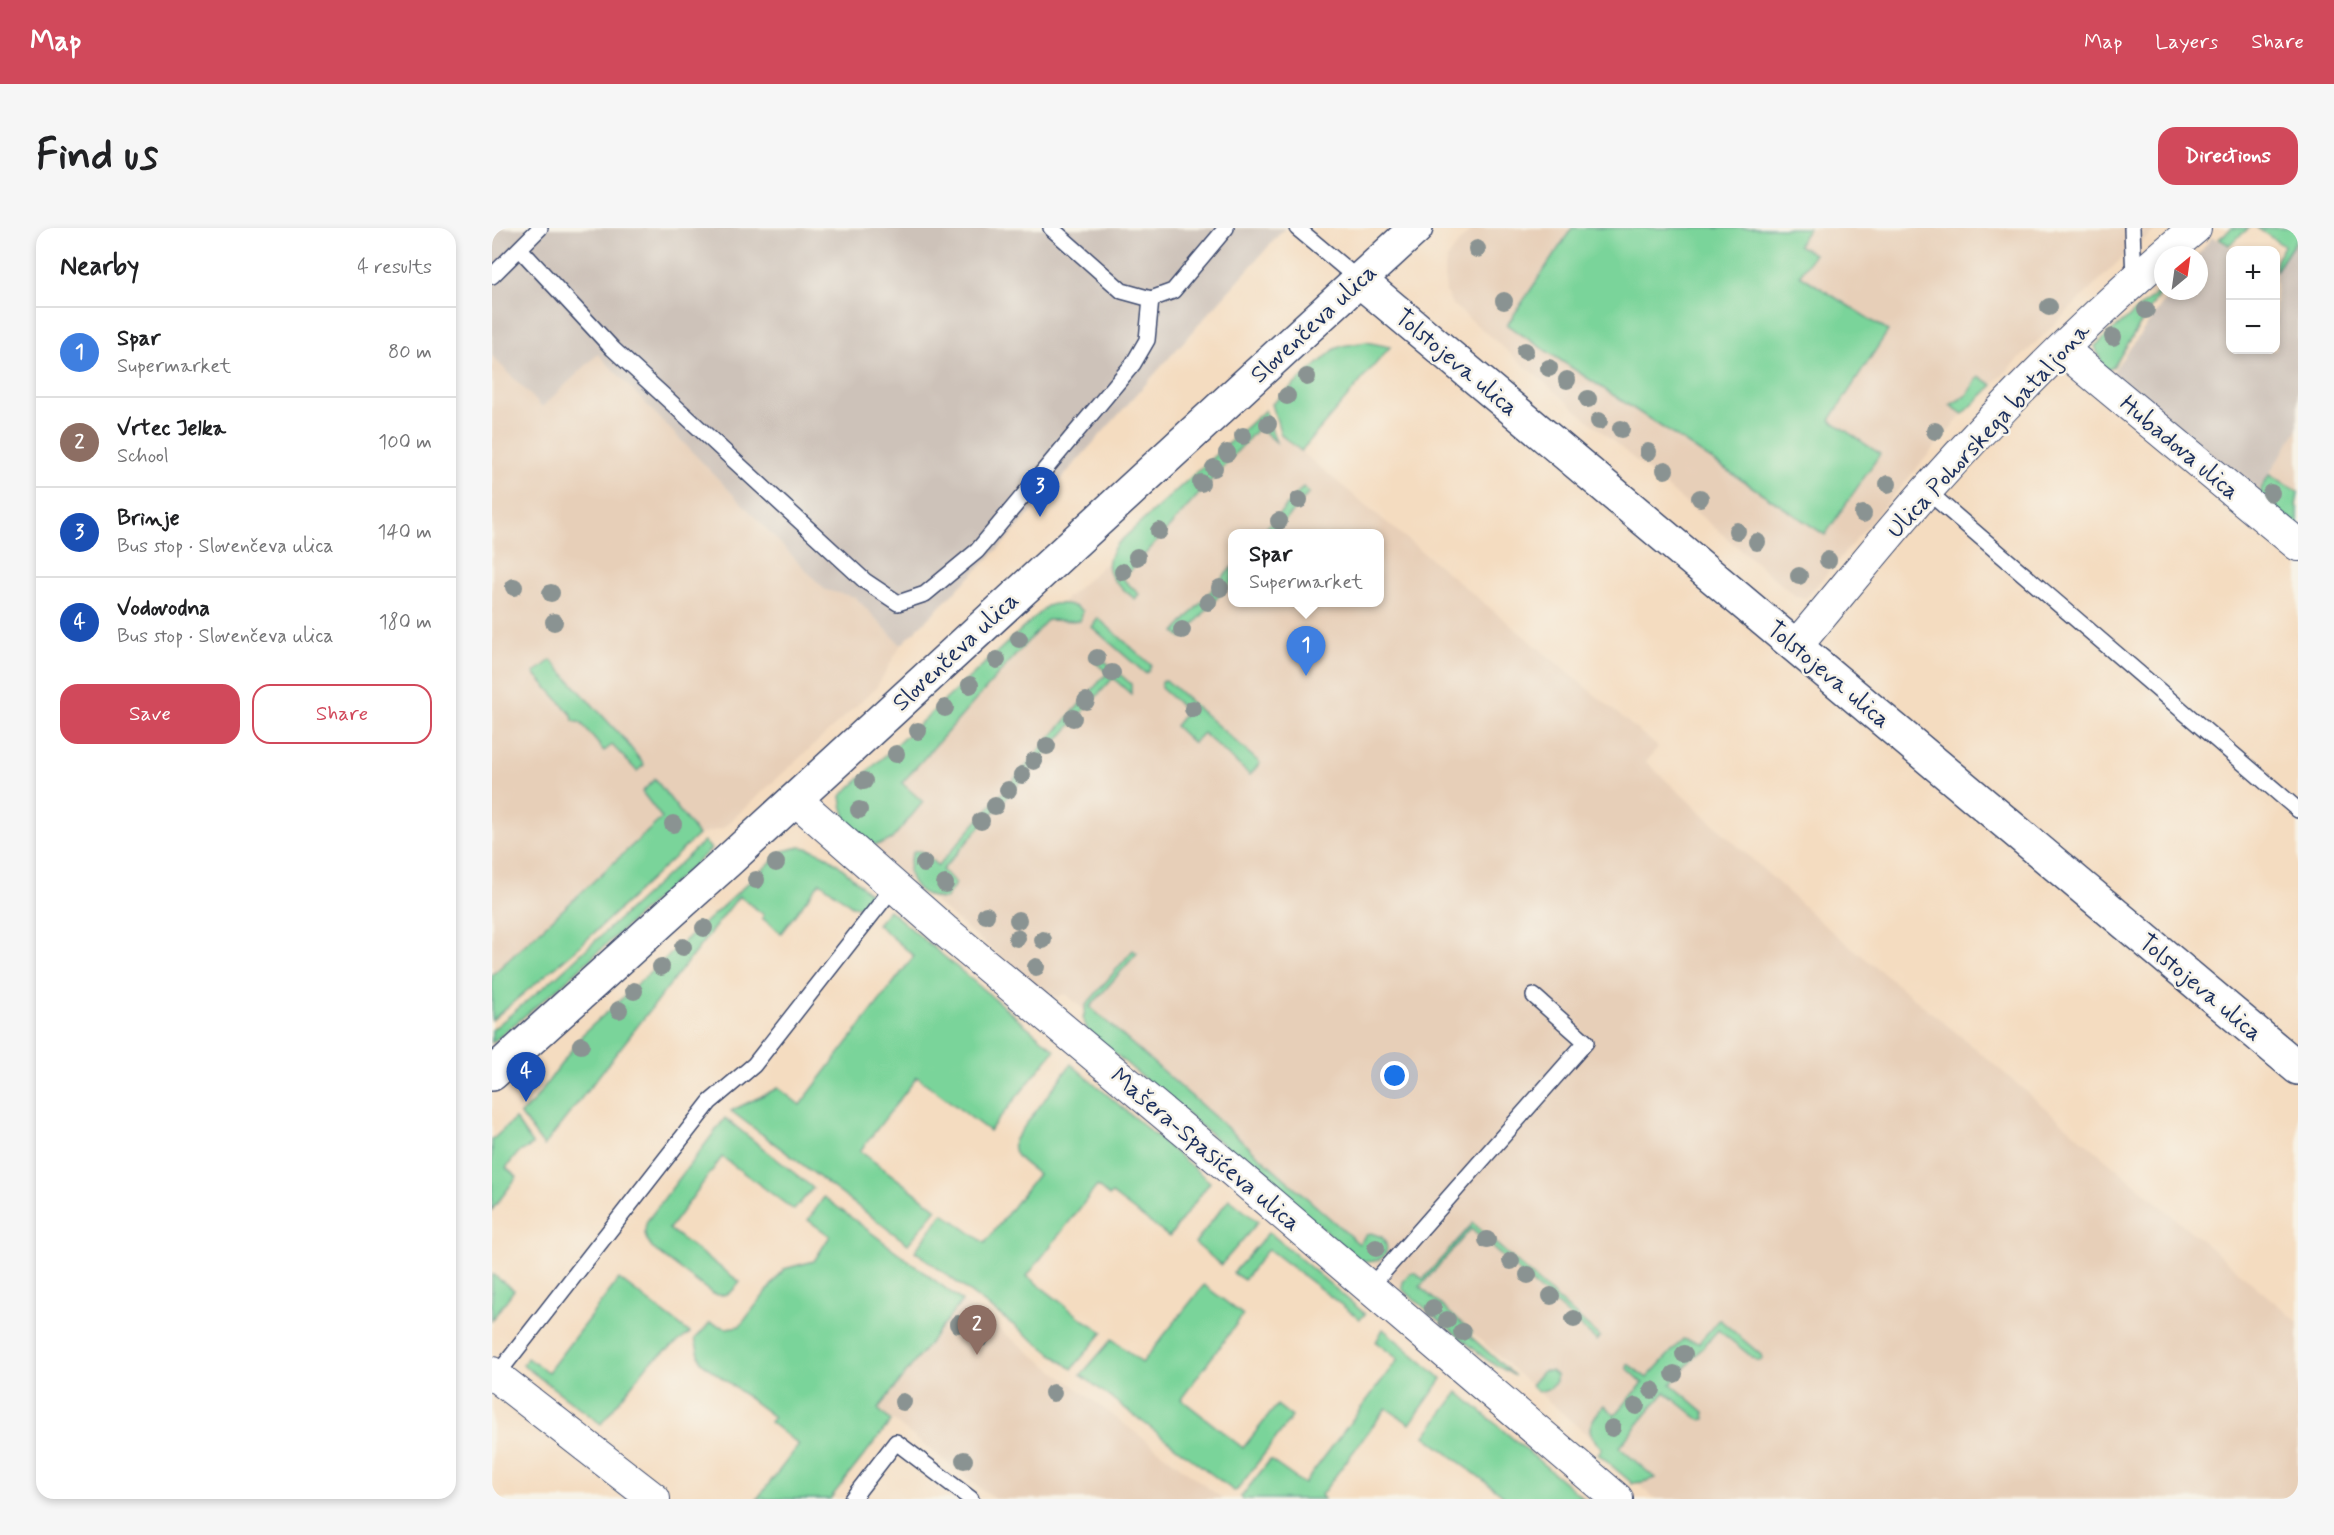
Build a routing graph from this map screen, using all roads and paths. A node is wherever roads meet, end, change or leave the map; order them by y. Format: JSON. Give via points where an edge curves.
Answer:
{"nodes":[{"id":1,"x":540,"y":228,"type":"edge"},
{"id":2,"x":1051,"y":228,"type":"edge"},
{"id":3,"x":1226,"y":228,"type":"edge"},
{"id":4,"x":1297,"y":228,"type":"edge"},
{"id":5,"x":1416,"y":228,"type":"edge"},
{"id":6,"x":2132,"y":228,"type":"edge"},
{"id":7,"x":2195,"y":228,"type":"edge"},
{"id":8,"x":520,"y":249,"type":"junction"},
{"id":9,"x":492,"y":276,"type":"edge"},
{"id":10,"x":2134,"y":279,"type":"junction"},
{"id":11,"x":1359,"y":280,"type":"junction"},
{"id":12,"x":1150,"y":299,"type":"junction"},
{"id":13,"x":2062,"y":349,"type":"junction"},
{"id":14,"x":1927,"y":491,"type":"junction"},
{"id":15,"x":2298,"y":545,"type":"edge"},
{"id":16,"x":1796,"y":646,"type":"junction"},
{"id":17,"x":795,"y":799,"type":"junction"},
{"id":18,"x":2298,"y":810,"type":"edge"},
{"id":19,"x":895,"y":885,"type":"junction"},
{"id":20,"x":1534,"y":996,"type":"dead end"},
{"id":21,"x":2298,"y":1068,"type":"edge"},
{"id":22,"x":492,"y":1074,"type":"edge"},
{"id":23,"x":1370,"y":1287,"type":"junction"},
{"id":24,"x":494,"y":1374,"type":"edge"},
{"id":25,"x":654,"y":1499,"type":"edge"},
{"id":26,"x":852,"y":1499,"type":"edge"},
{"id":27,"x":971,"y":1499,"type":"edge"},
{"id":28,"x":1617,"y":1499,"type":"edge"}],
"edges":[{"from":1,"to":8,"type":"lane"},
{"from":2,"to":12,"type":"lane","via":[[1122,291]]},
{"from":3,"to":12,"type":"lane","via":[[1173,291]]},
{"from":4,"to":11,"type":"lane"},
{"from":5,"to":11,"type":"street","name":"Slovenčeva ulica"},
{"from":6,"to":10,"type":"lane"},
{"from":7,"to":10,"type":"street","name":"Ulica Pohorskega bataljona"},
{"from":8,"to":9,"type":"lane"},
{"from":8,"to":12,"type":"lane","via":[[613,349],[865,581],[898,603],[925,594],[977,552],[1133,364],[1147,340]]},
{"from":10,"to":13,"type":"street","name":"Ulica Pohorskega bataljona"},
{"from":11,"to":16,"type":"street","name":"Tolstojeva ulica"},
{"from":11,"to":17,"type":"street","name":"Slovenčeva ulica"},
{"from":13,"to":14,"type":"street","name":"Ulica Pohorskega bataljona"},
{"from":13,"to":15,"type":"street","name":"Hubadova ulica"},
{"from":14,"to":16,"type":"street","name":"Ulica Pohorskega bataljona"},
{"from":14,"to":18,"type":"lane"},
{"from":16,"to":21,"type":"street","name":"Tolstojeva ulica"},
{"from":17,"to":19,"type":"street","name":"Mašera-Spasićeva ulica"},
{"from":17,"to":22,"type":"street","name":"Slovenčeva ulica"},
{"from":19,"to":23,"type":"street","name":"Mašera-Spasićeva ulica"},
{"from":19,"to":24,"type":"lane","via":[[754,1065],[710,1102]]},
{"from":20,"to":23,"type":"lane","via":[[1586,1042]]},
{"from":23,"to":28,"type":"street","name":"Mašera-Spasićeva ulica"},
{"from":24,"to":25,"type":"street"},
{"from":26,"to":27,"type":"lane","via":[[896,1442]]}]}
